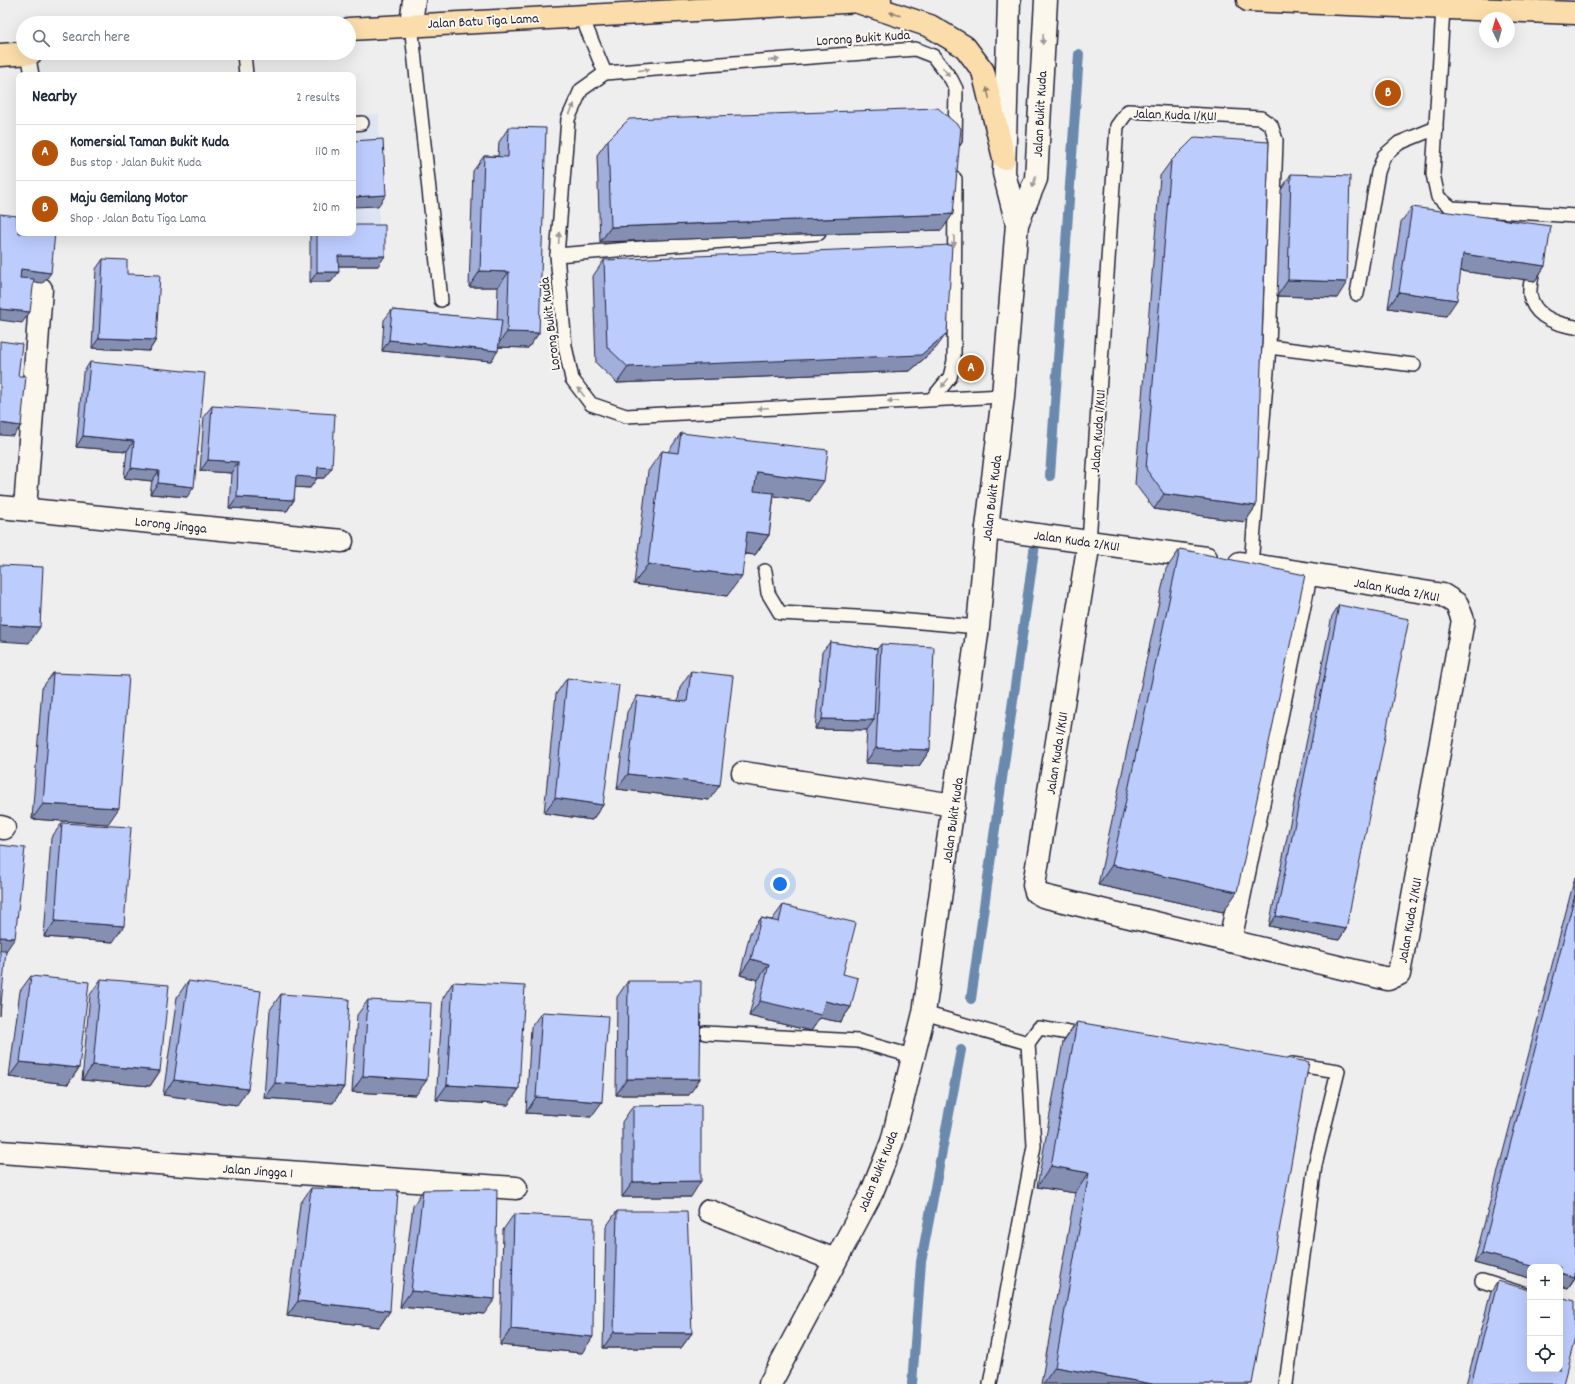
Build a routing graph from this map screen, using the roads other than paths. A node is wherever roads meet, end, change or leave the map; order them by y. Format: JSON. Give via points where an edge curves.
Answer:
{"nodes":[{"id":1,"x":414,"y":0,"type":"edge"},
{"id":2,"x":880,"y":0,"type":"edge"},
{"id":3,"x":1009,"y":0,"type":"edge"},
{"id":4,"x":1046,"y":0,"type":"edge"},
{"id":5,"x":1248,"y":0,"type":"edge"},
{"id":6,"x":854,"y":1,"type":"junction"},
{"id":7,"x":1517,"y":5,"type":"edge"},
{"id":8,"x":642,"y":6,"type":"edge"},
{"id":9,"x":1443,"y":8,"type":"junction"},
{"id":10,"x":1550,"y":12,"type":"junction"},
{"id":11,"x":1575,"y":13,"type":"edge"},
{"id":12,"x":581,"y":15,"type":"junction"},
{"id":13,"x":1575,"y":22,"type":"edge"},
{"id":14,"x":411,"y":24,"type":"junction"},
{"id":15,"x":356,"y":28,"type":"edge"},
{"id":16,"x":16,"y":54,"type":"edge"},
{"id":17,"x":0,"y":55,"type":"edge"},
{"id":18,"x":31,"y":60,"type":"edge"},
{"id":19,"x":245,"y":60,"type":"edge"},
{"id":20,"x":32,"y":72,"type":"edge"},
{"id":21,"x":246,"y":72,"type":"edge"},
{"id":22,"x":605,"y":73,"type":"junction"},
{"id":23,"x":1436,"y":128,"type":"junction"},
{"id":24,"x":955,"y":152,"type":"edge"},
{"id":25,"x":1004,"y":158,"type":"junction"},
{"id":26,"x":955,"y":168,"type":"edge"},
{"id":27,"x":1541,"y":215,"type":"junction"},
{"id":28,"x":1575,"y":216,"type":"edge"},
{"id":29,"x":954,"y":222,"type":"junction"},
{"id":30,"x":938,"y":224,"type":"edge"},
{"id":31,"x":1017,"y":224,"type":"junction"},
{"id":32,"x":1539,"y":229,"type":"edge"},
{"id":33,"x":835,"y":232,"type":"edge"},
{"id":34,"x":1536,"y":251,"type":"edge"},
{"id":35,"x":557,"y":255,"type":"junction"},
{"id":36,"x":41,"y":289,"type":"dead end"},
{"id":37,"x":1357,"y":294,"type":"dead end"},
{"id":38,"x":441,"y":300,"type":"dead end"},
{"id":39,"x":1575,"y":327,"type":"edge"},
{"id":40,"x":1268,"y":347,"type":"junction"},
{"id":41,"x":1414,"y":365,"type":"dead end"},
{"id":42,"x":1003,"y":396,"type":"junction"},
{"id":43,"x":932,"y":399,"type":"junction"},
{"id":44,"x":0,"y":507,"type":"edge"},
{"id":45,"x":25,"y":509,"type":"junction"},
{"id":46,"x":987,"y":528,"type":"junction"},
{"id":47,"x":342,"y":541,"type":"dead end"},
{"id":48,"x":1089,"y":542,"type":"junction"},
{"id":49,"x":1251,"y":565,"type":"junction"},
{"id":50,"x":765,"y":571,"type":"dead end"},
{"id":51,"x":1306,"y":574,"type":"junction"},
{"id":52,"x":978,"y":627,"type":"junction"},
{"id":53,"x":743,"y":773,"type":"dead end"},
{"id":54,"x":954,"y":804,"type":"junction"},
{"id":55,"x":1230,"y":941,"type":"junction"},
{"id":56,"x":924,"y":1013,"type":"junction"},
{"id":57,"x":705,"y":1033,"type":"dead end"},
{"id":58,"x":1103,"y":1037,"type":"edge"},
{"id":59,"x":1028,"y":1043,"type":"junction"},
{"id":60,"x":912,"y":1056,"type":"junction"},
{"id":61,"x":1276,"y":1062,"type":"edge"},
{"id":62,"x":0,"y":1152,"type":"edge"},
{"id":63,"x":516,"y":1188,"type":"dead end"},
{"id":64,"x":709,"y":1211,"type":"dead end"},
{"id":65,"x":835,"y":1260,"type":"junction"},
{"id":66,"x":1482,"y":1281,"type":"dead end"},
{"id":67,"x":1527,"y":1295,"type":"edge"},
{"id":68,"x":770,"y":1384,"type":"edge"},
{"id":69,"x":990,"y":1384,"type":"edge"},
{"id":70,"x":1286,"y":1384,"type":"edge"}],
"edges":[{"from":1,"to":14,"type":"street"},
{"from":2,"to":6,"type":"main road","name":"Jalan Batu Tiga Lama"},
{"from":3,"to":25,"type":"street","name":"Jalan Bukit Kuda"},
{"from":4,"to":31,"type":"street","name":"Jalan Bukit Kuda","one_way":true,"via":[[1036,179]]},
{"from":5,"to":9,"type":"main road"},
{"from":6,"to":8,"type":"main road","name":"Jalan Batu Tiga Lama"},
{"from":25,"to":6,"type":"main road","one_way":true,"via":[[983,71],[965,47],[930,26]]},
{"from":7,"to":9,"type":"main road"},
{"from":7,"to":10,"type":"main road"},
{"from":8,"to":12,"type":"main road","name":"Jalan Batu Tiga Lama"},
{"from":9,"to":23,"type":"lane"},
{"from":10,"to":11,"type":"main road"},
{"from":10,"to":13,"type":"main road"},
{"from":12,"to":14,"type":"main road","name":"Jalan Batu Tiga Lama"},
{"from":12,"to":22,"type":"lane"},
{"from":14,"to":15,"type":"main road","name":"Jalan Batu Tiga Lama"},
{"from":14,"to":38,"type":"lane"},
{"from":16,"to":17,"type":"main road"},
{"from":18,"to":20,"type":"lane"},
{"from":19,"to":21,"type":"lane"},
{"from":22,"to":24,"type":"lane","name":"Lorong Bukit Kuda","one_way":true,"via":[[915,49],[933,56],[956,89]]},
{"from":35,"to":22,"type":"lane","name":"Lorong Bukit Kuda","one_way":true,"via":[[568,118],[581,90]]},
{"from":23,"to":27,"type":"lane","via":[[1434,174],[1438,196],[1452,208]]},
{"from":23,"to":37,"type":"lane","via":[[1399,143],[1384,156],[1378,172]]},
{"from":25,"to":31,"type":"street","name":"Jalan Bukit Kuda","via":[[1004,173]]},
{"from":26,"to":29,"type":"lane"},
{"from":27,"to":28,"type":"lane"},
{"from":27,"to":32,"type":"lane"},
{"from":29,"to":30,"type":"lane"},
{"from":29,"to":43,"type":"lane","one_way":true,"via":[[954,361],[950,377]]},
{"from":31,"to":42,"type":"street","name":"Jalan Bukit Kuda"},
{"from":33,"to":35,"type":"lane"},
{"from":34,"to":39,"type":"lane","via":[[1530,294],[1535,310],[1558,325]]},
{"from":43,"to":35,"type":"lane","name":"Lorong Bukit Kuda","one_way":true,"via":[[626,416],[591,404],[572,379],[565,346]]},
{"from":36,"to":45,"type":"street"},
{"from":40,"to":41,"type":"lane"},
{"from":40,"to":48,"type":"lane","name":"Jalan Kuda 1/KU1","via":[[1276,140],[1271,125],[1261,118],[1128,111],[1117,126]]},
{"from":40,"to":49,"type":"lane"},
{"from":42,"to":43,"type":"lane","name":"Lorong Bukit Kuda"},
{"from":42,"to":46,"type":"street","name":"Jalan Bukit Kuda"},
{"from":44,"to":45,"type":"street","name":"Lorong Jingga"},
{"from":45,"to":47,"type":"street","name":"Lorong Jingga"},
{"from":46,"to":48,"type":"street","name":"Jalan Kuda 2/KU1"},
{"from":46,"to":52,"type":"street","name":"Jalan Bukit Kuda"},
{"from":48,"to":49,"type":"street","name":"Jalan Kuda 2/KU1"},
{"from":48,"to":55,"type":"street","name":"Jalan Kuda 1/KU1","via":[[1034,885],[1036,892],[1043,896]]},
{"from":49,"to":51,"type":"street","name":"Jalan Kuda 2/KU1"},
{"from":50,"to":52,"type":"lane","via":[[768,593],[780,613]]},
{"from":51,"to":55,"type":"street"},
{"from":51,"to":55,"type":"street","name":"Jalan Kuda 2/KU1","via":[[1443,595],[1457,604],[1463,620],[1400,974],[1388,979]]},
{"from":52,"to":54,"type":"street","name":"Jalan Bukit Kuda"},
{"from":53,"to":54,"type":"street"},
{"from":54,"to":56,"type":"street","name":"Jalan Bukit Kuda"},
{"from":56,"to":59,"type":"lane"},
{"from":56,"to":60,"type":"street","name":"Jalan Bukit Kuda"},
{"from":57,"to":60,"type":"lane","via":[[858,1041]]},
{"from":58,"to":59,"type":"lane","via":[[1039,1028]]},
{"from":59,"to":69,"type":"lane","via":[[1034,1146]]},
{"from":60,"to":65,"type":"street","name":"Jalan Bukit Kuda","via":[[892,1142],[872,1192]]},
{"from":61,"to":70,"type":"lane","via":[[1338,1071],[1315,1165]]},
{"from":62,"to":63,"type":"street","name":"Jalan Jingga 1"},
{"from":64,"to":65,"type":"street"},
{"from":65,"to":68,"type":"street","name":"Jalan Bukit Kuda"},
{"from":66,"to":67,"type":"lane"}]}
